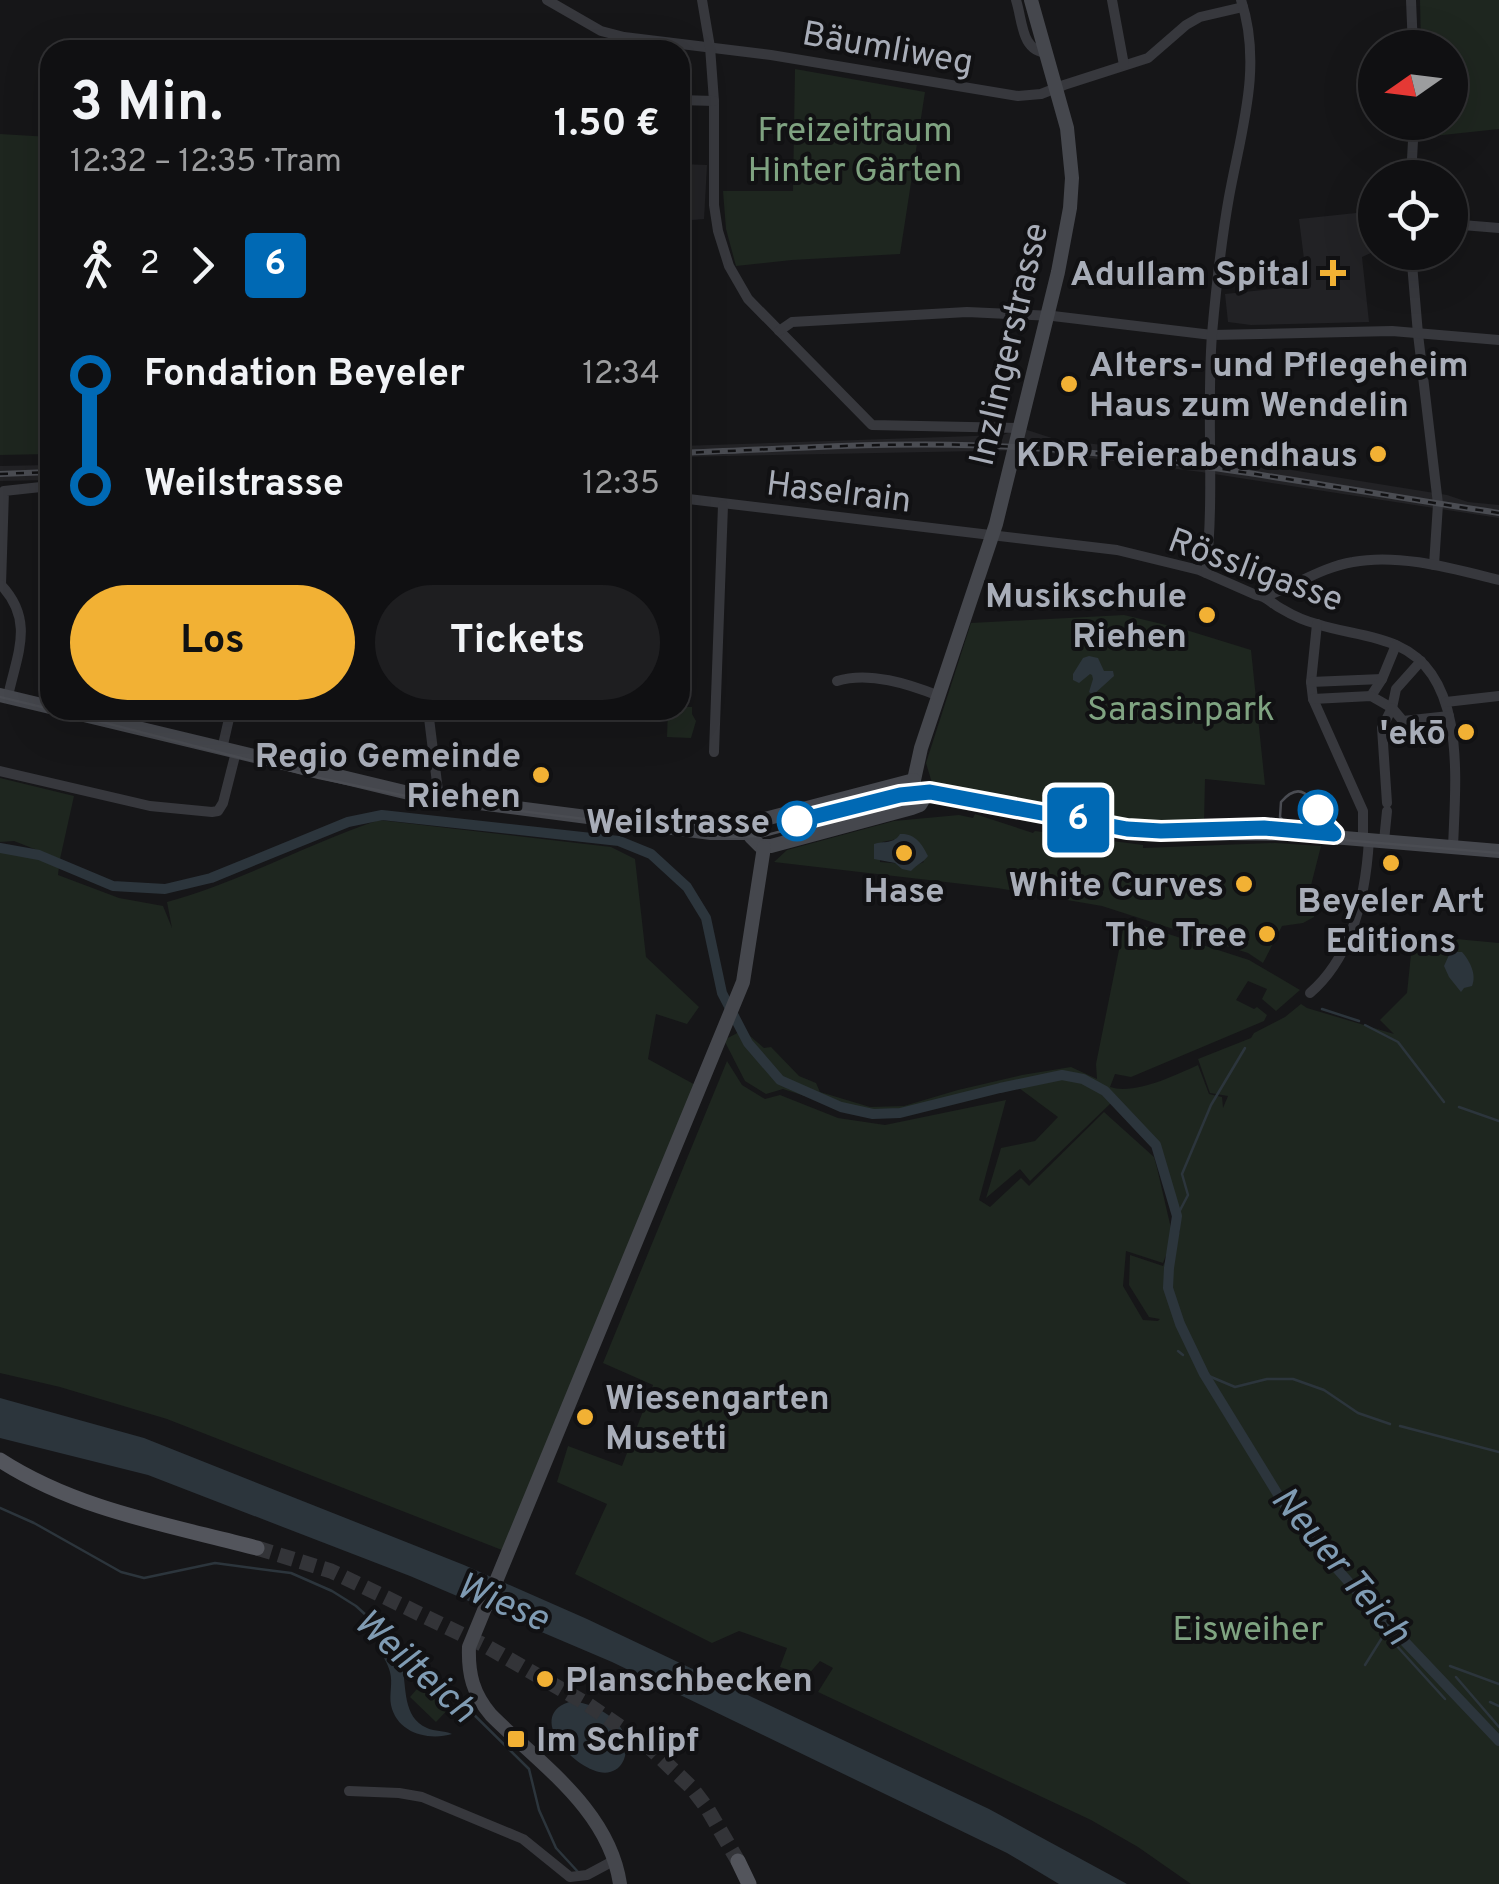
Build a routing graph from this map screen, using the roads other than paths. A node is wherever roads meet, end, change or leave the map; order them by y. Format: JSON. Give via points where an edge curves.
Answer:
{"nodes":[{"id":1,"x":702,"y":0,"type":"edge"},
{"id":2,"x":1016,"y":0,"type":"edge"},
{"id":3,"x":1031,"y":0,"type":"edge"},
{"id":4,"x":1112,"y":0,"type":"edge"},
{"id":5,"x":1411,"y":0,"type":"edge"},
{"id":6,"x":553,"y":2,"type":"edge"},
{"id":7,"x":1244,"y":2,"type":"edge"},
{"id":8,"x":1412,"y":30,"type":"edge"},
{"id":9,"x":647,"y":40,"type":"edge"},
{"id":10,"x":690,"y":45,"type":"edge"},
{"id":11,"x":710,"y":48,"type":"junction"},
{"id":12,"x":1047,"y":53,"type":"junction"},
{"id":13,"x":1124,"y":65,"type":"junction"},
{"id":14,"x":1057,"y":88,"type":"junction"},
{"id":15,"x":690,"y":101,"type":"edge"},
{"id":16,"x":714,"y":102,"type":"junction"},
{"id":17,"x":1468,"y":225,"type":"edge"},
{"id":18,"x":1499,"y":228,"type":"edge"},
{"id":19,"x":1413,"y":270,"type":"edge"},
{"id":20,"x":1048,"y":316,"type":"junction"},
{"id":21,"x":779,"y":330,"type":"junction"},
{"id":22,"x":1418,"y":334,"type":"junction"},
{"id":23,"x":1212,"y":336,"type":"junction"},
{"id":24,"x":1499,"y":340,"type":"edge"},
{"id":25,"x":1020,"y":428,"type":"junction"},
{"id":26,"x":40,"y":487,"type":"edge"},
{"id":27,"x":690,"y":499,"type":"edge"},
{"id":28,"x":723,"y":504,"type":"junction"},
{"id":29,"x":992,"y":537,"type":"junction"},
{"id":30,"x":1434,"y":565,"type":"junction"},
{"id":31,"x":1206,"y":572,"type":"junction"},
{"id":32,"x":1499,"y":580,"type":"edge"},
{"id":33,"x":0,"y":585,"type":"edge"},
{"id":34,"x":1266,"y":596,"type":"junction"},
{"id":35,"x":1316,"y":624,"type":"junction"},
{"id":36,"x":1396,"y":645,"type":"junction"},
{"id":37,"x":1421,"y":661,"type":"junction"},
{"id":38,"x":1382,"y":678,"type":"junction"},
{"id":39,"x":837,"y":681,"type":"dead end"},
{"id":40,"x":1312,"y":682,"type":"junction"},
{"id":41,"x":4,"y":695,"type":"edge"},
{"id":42,"x":939,"y":696,"type":"junction"},
{"id":43,"x":1370,"y":696,"type":"junction"},
{"id":44,"x":1499,"y":696,"type":"edge"},
{"id":45,"x":1313,"y":699,"type":"junction"},
{"id":46,"x":1446,"y":702,"type":"junction"},
{"id":47,"x":40,"y":704,"type":"edge"},
{"id":48,"x":1392,"y":708,"type":"junction"},
{"id":49,"x":1449,"y":716,"type":"junction"},
{"id":50,"x":103,"y":720,"type":"edge"},
{"id":51,"x":231,"y":720,"type":"edge"},
{"id":52,"x":429,"y":720,"type":"edge"},
{"id":53,"x":229,"y":751,"type":"junction"},
{"id":54,"x":714,"y":752,"type":"dead end"},
{"id":55,"x":0,"y":771,"type":"edge"},
{"id":56,"x":914,"y":780,"type":"junction"},
{"id":57,"x":926,"y":795,"type":"junction"},
{"id":58,"x":439,"y":799,"type":"junction"},
{"id":59,"x":750,"y":833,"type":"junction"},
{"id":60,"x":1372,"y":840,"type":"junction"},
{"id":61,"x":764,"y":847,"type":"junction"},
{"id":62,"x":1453,"y":848,"type":"junction"},
{"id":63,"x":1499,"y":851,"type":"edge"},
{"id":64,"x":1310,"y":993,"type":"dead end"},
{"id":65,"x":7,"y":1464,"type":"edge"},
{"id":66,"x":257,"y":1548,"type":"tunnel mouth"},
{"id":67,"x":349,"y":1791,"type":"dead end"},
{"id":68,"x":615,"y":1860,"type":"junction"},
{"id":69,"x":738,"y":1861,"type":"tunnel mouth"},
{"id":70,"x":620,"y":1884,"type":"edge"},
{"id":71,"x":749,"y":1884,"type":"edge"}],
"edges":[{"from":1,"to":11,"type":"street"},
{"from":2,"to":12,"type":"street","via":[[1028,46]]},
{"from":3,"to":12,"type":"street","name":"Inzlingerstrasse"},
{"from":4,"to":13,"type":"street"},
{"from":5,"to":8,"type":"street"},
{"from":6,"to":9,"type":"street","name":"Bäumliweg","via":[[601,31]]},
{"from":7,"to":13,"type":"street","name":"Bäumliweg","via":[[1200,17],[1148,58]]},
{"from":7,"to":23,"type":"street","via":[[1250,90]]},
{"from":10,"to":11,"type":"street","name":"Bäumliweg"},
{"from":11,"to":14,"type":"street","name":"Bäumliweg","via":[[1018,96]]},
{"from":11,"to":16,"type":"street"},
{"from":12,"to":14,"type":"street","name":"Inzlingerstrasse"},
{"from":13,"to":14,"type":"street","name":"Bäumliweg"},
{"from":14,"to":20,"type":"street","name":"Inzlingerstrasse","via":[[1072,178]]},
{"from":15,"to":16,"type":"street"},
{"from":16,"to":21,"type":"street","via":[[714,205],[724,253],[748,298]]},
{"from":17,"to":18,"type":"street"},
{"from":19,"to":22,"type":"street"},
{"from":20,"to":21,"type":"street","via":[[967,312],[792,322]]},
{"from":20,"to":23,"type":"street"},
{"from":20,"to":25,"type":"street","name":"Inzlingerstrasse"},
{"from":21,"to":25,"type":"street","via":[[872,426]]},
{"from":22,"to":23,"type":"street"},
{"from":22,"to":24,"type":"street"},
{"from":22,"to":30,"type":"street","via":[[1438,504]]},
{"from":23,"to":31,"type":"street"},
{"from":25,"to":29,"type":"street","name":"Inzlingerstrasse"},
{"from":26,"to":33,"type":"street","via":[[4,491]]},
{"from":27,"to":28,"type":"street","name":"Haselrain"},
{"from":28,"to":29,"type":"street","name":"Haselrain"},
{"from":28,"to":54,"type":"street"},
{"from":29,"to":31,"type":"street","name":"Rössligasse","via":[[1117,550]]},
{"from":29,"to":42,"type":"street","name":"Inzlingerstrasse"},
{"from":30,"to":32,"type":"street"},
{"from":30,"to":34,"type":"street","via":[[1352,562]]},
{"from":31,"to":34,"type":"street","name":"Rössligasse"},
{"from":33,"to":41,"type":"street","via":[[18,607],[22,628]]},
{"from":34,"to":35,"type":"street","name":"Rössligasse"},
{"from":35,"to":36,"type":"street","name":"Rössligasse"},
{"from":35,"to":40,"type":"street"},
{"from":36,"to":37,"type":"street","name":"Rössligasse"},
{"from":36,"to":38,"type":"street"},
{"from":37,"to":46,"type":"street","name":"Rössligasse"},
{"from":37,"to":48,"type":"street","via":[[1396,689]]},
{"from":38,"to":40,"type":"street"},
{"from":38,"to":43,"type":"street"},
{"from":39,"to":42,"type":"street","via":[[892,682]]},
{"from":40,"to":45,"type":"street"},
{"from":41,"to":47,"type":"street"},
{"from":42,"to":56,"type":"street","name":"Inzlingerstrasse"},
{"from":43,"to":45,"type":"street"},
{"from":43,"to":48,"type":"street"},
{"from":44,"to":46,"type":"street"},
{"from":45,"to":60,"type":"street"},
{"from":46,"to":49,"type":"street","name":"Rössligasse"},
{"from":48,"to":49,"type":"street","via":[[1404,721]]},
{"from":48,"to":60,"type":"street","via":[[1382,728],[1387,807]]},
{"from":49,"to":62,"type":"street","name":"Rössligasse"},
{"from":50,"to":53,"type":"street"},
{"from":51,"to":53,"type":"street"},
{"from":52,"to":58,"type":"street"},
{"from":53,"to":55,"type":"street","via":[[224,803],[212,812],[136,803]]},
{"from":53,"to":58,"type":"street"},
{"from":56,"to":57,"type":"street"},
{"from":56,"to":59,"type":"street","via":[[756,821]]},
{"from":57,"to":60,"type":"street","via":[[1144,834]]},
{"from":57,"to":61,"type":"street","via":[[912,808]]},
{"from":58,"to":59,"type":"street"},
{"from":59,"to":61,"type":"street"},
{"from":60,"to":62,"type":"street"},
{"from":60,"to":64,"type":"street","via":[[1355,920],[1340,954]]},
{"from":61,"to":68,"type":"street","via":[[746,970],[469,1647],[476,1694],[592,1815]]},
{"from":62,"to":63,"type":"street"},
{"from":65,"to":66,"type":"main road","via":[[85,1501]]},
{"from":67,"to":68,"type":"street","via":[[422,1797],[523,1839],[570,1877]]},
{"from":68,"to":70,"type":"street"},
{"from":69,"to":71,"type":"main road"}]}
